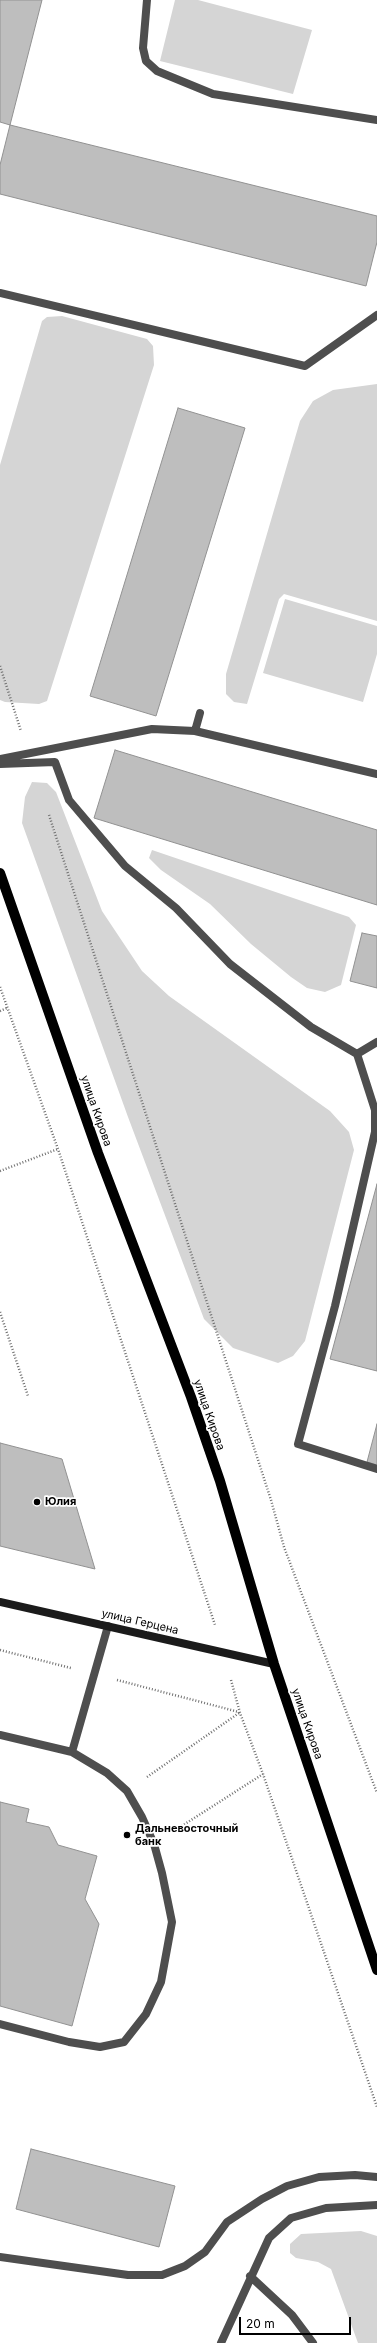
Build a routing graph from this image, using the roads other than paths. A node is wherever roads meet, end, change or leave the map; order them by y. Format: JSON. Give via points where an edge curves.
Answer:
{"nodes":[{"id":1,"x":147,"y":0,"type":"edge"},
{"id":2,"x":377,"y":120,"type":"edge"},
{"id":3,"x":0,"y":293,"type":"edge"},
{"id":4,"x":377,"y":315,"type":"edge"},
{"id":5,"x":200,"y":713,"type":"dead end"},
{"id":6,"x":195,"y":731,"type":"junction"},
{"id":7,"x":0,"y":759,"type":"edge"},
{"id":8,"x":0,"y":764,"type":"edge"},
{"id":9,"x":377,"y":774,"type":"edge"},
{"id":10,"x":0,"y":873,"type":"edge"},
{"id":11,"x":377,"y":1042,"type":"edge"},
{"id":12,"x":357,"y":1054,"type":"junction"},
{"id":13,"x":377,"y":1469,"type":"edge"},
{"id":14,"x":0,"y":1602,"type":"edge"},
{"id":15,"x":108,"y":1626,"type":"junction"},
{"id":16,"x":274,"y":1664,"type":"junction"},
{"id":17,"x":0,"y":1734,"type":"edge"},
{"id":18,"x":72,"y":1752,"type":"junction"},
{"id":19,"x":377,"y":1970,"type":"edge"},
{"id":20,"x":0,"y":2024,"type":"edge"},
{"id":21,"x":377,"y":2177,"type":"edge"},
{"id":22,"x":377,"y":2205,"type":"edge"},
{"id":23,"x":0,"y":2257,"type":"edge"},
{"id":24,"x":250,"y":2276,"type":"junction"},
{"id":25,"x":221,"y":2343,"type":"edge"},
{"id":26,"x":313,"y":2343,"type":"edge"}],
"edges":[{"from":1,"to":2,"type":"lane","via":[[143,48],[146,61],[157,71],[213,94]]},
{"from":3,"to":4,"type":"lane","via":[[305,366]]},
{"from":5,"to":6,"type":"lane"},
{"from":6,"to":7,"type":"lane","via":[[152,729]]},
{"from":6,"to":9,"type":"lane"},
{"from":8,"to":12,"type":"lane","via":[[55,762],[69,800],[124,866],[176,908],[230,964],[311,1027]]},
{"from":10,"to":16,"type":"main road","name":"улица Кирова","via":[[98,1154],[191,1397],[220,1481]]},
{"from":11,"to":12,"type":"lane"},
{"from":12,"to":13,"type":"lane","via":[[375,1110],[375,1132],[335,1306],[298,1444]]},
{"from":14,"to":15,"type":"main road","name":"улица Герцена"},
{"from":15,"to":16,"type":"main road","name":"улица Герцена"},
{"from":15,"to":18,"type":"lane"},
{"from":16,"to":19,"type":"main road","name":"улица Кирова"},
{"from":17,"to":18,"type":"lane"},
{"from":18,"to":20,"type":"lane","via":[[107,1773],[127,1791],[154,1844],[172,1922],[161,1982],[146,2014],[124,2042],[92,2046]]},
{"from":21,"to":23,"type":"lane","via":[[319,2177],[287,2186],[227,2222],[204,2252],[185,2266],[162,2275],[128,2275]]},
{"from":22,"to":24,"type":"lane","via":[[326,2208],[291,2218],[269,2238]]},
{"from":24,"to":25,"type":"lane"},
{"from":24,"to":26,"type":"lane","via":[[292,2315]]}]}
